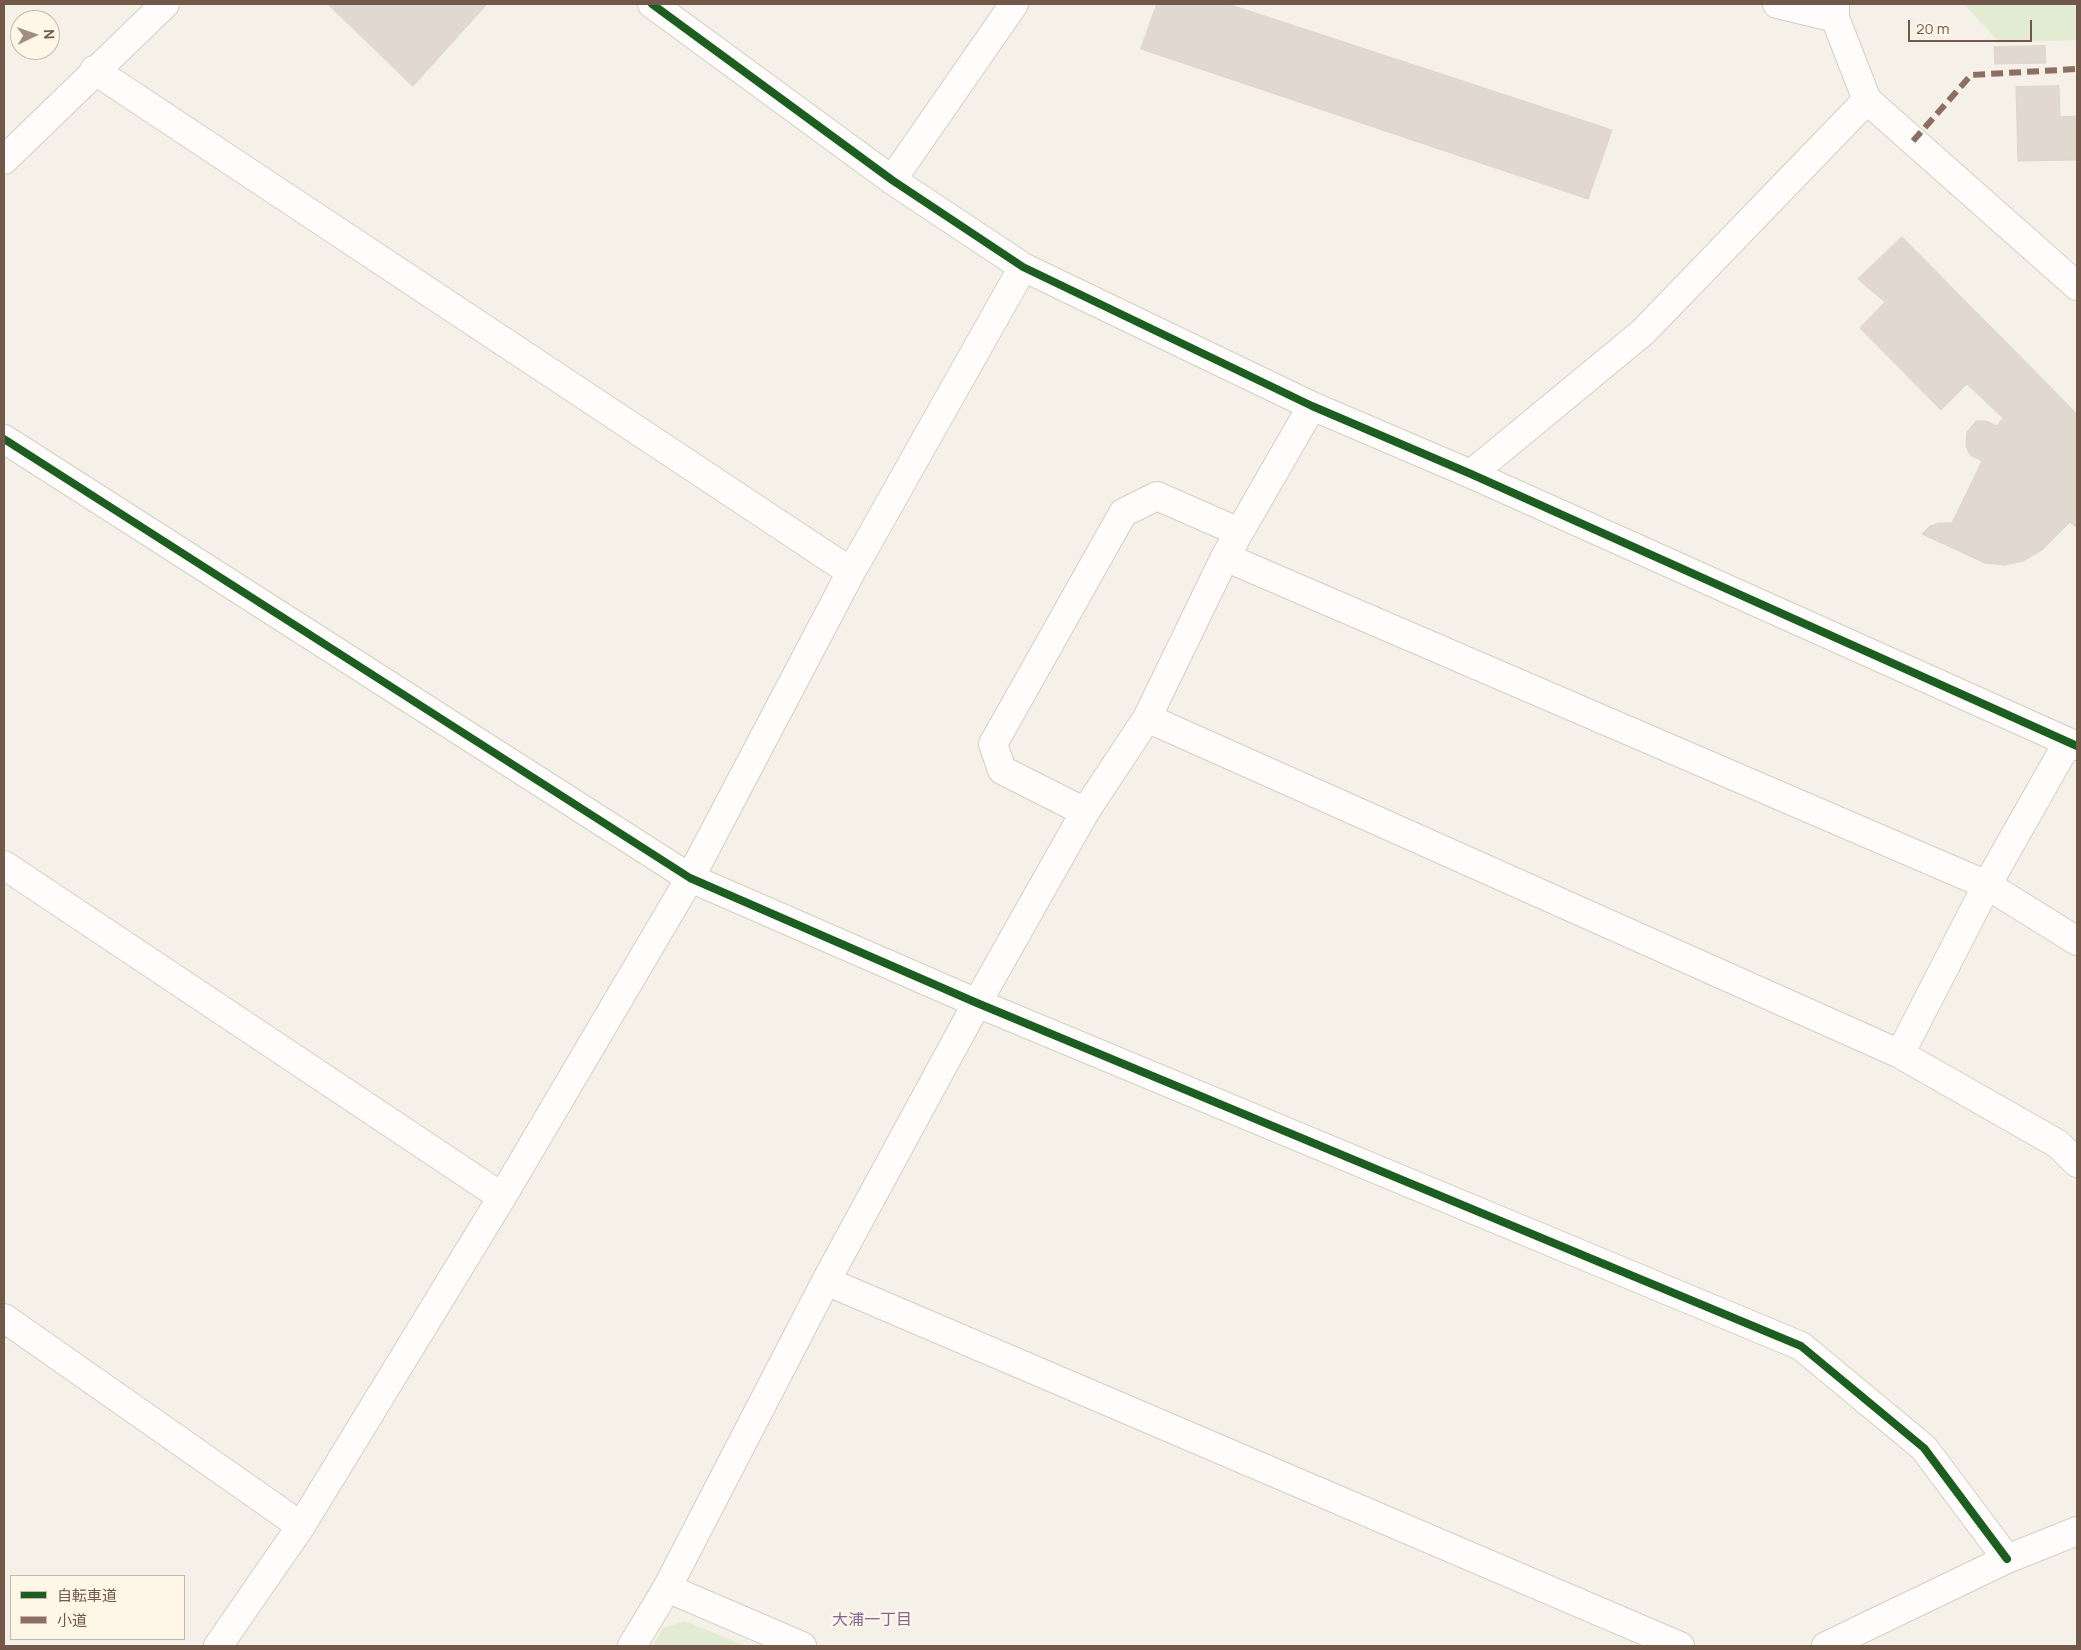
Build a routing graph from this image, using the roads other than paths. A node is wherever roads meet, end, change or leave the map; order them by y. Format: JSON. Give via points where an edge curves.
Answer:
{"nodes":[{"id":1,"x":165,"y":4,"type":"edge"},
{"id":2,"x":652,"y":4,"type":"edge"},
{"id":3,"x":1014,"y":4,"type":"edge"},
{"id":4,"x":1777,"y":4,"type":"edge"},
{"id":5,"x":1835,"y":11,"type":"edge"},
{"id":6,"x":94,"y":70,"type":"junction"},
{"id":7,"x":1867,"y":100,"type":"junction"},
{"id":8,"x":4,"y":160,"type":"edge"},
{"id":9,"x":892,"y":180,"type":"junction"},
{"id":10,"x":1023,"y":267,"type":"junction"},
{"id":11,"x":2077,"y":286,"type":"edge"},
{"id":12,"x":1312,"y":406,"type":"junction"},
{"id":13,"x":4,"y":439,"type":"edge"},
{"id":14,"x":1471,"y":474,"type":"junction"},
{"id":15,"x":1239,"y":532,"type":"junction"},
{"id":16,"x":1225,"y":557,"type":"junction"},
{"id":17,"x":852,"y":572,"type":"junction"},
{"id":18,"x":1146,"y":718,"type":"junction"},
{"id":19,"x":2073,"y":744,"type":"edge"},
{"id":20,"x":1085,"y":812,"type":"junction"},
{"id":21,"x":4,"y":865,"type":"edge"},
{"id":22,"x":690,"y":878,"type":"junction"},
{"id":23,"x":1987,"y":885,"type":"junction"},
{"id":24,"x":2077,"y":941,"type":"edge"},
{"id":25,"x":977,"y":1004,"type":"junction"},
{"id":26,"x":1900,"y":1054,"type":"junction"},
{"id":27,"x":2077,"y":1164,"type":"edge"},
{"id":28,"x":502,"y":1197,"type":"junction"},
{"id":29,"x":826,"y":1281,"type":"junction"},
{"id":30,"x":4,"y":1318,"type":"edge"},
{"id":31,"x":301,"y":1526,"type":"junction"},
{"id":32,"x":2077,"y":1531,"type":"edge"},
{"id":33,"x":2007,"y":1558,"type":"junction"},
{"id":34,"x":667,"y":1588,"type":"junction"},
{"id":35,"x":218,"y":1646,"type":"edge"},
{"id":36,"x":632,"y":1646,"type":"edge"},
{"id":37,"x":802,"y":1646,"type":"edge"},
{"id":38,"x":1680,"y":1646,"type":"edge"},
{"id":39,"x":1826,"y":1646,"type":"edge"}],
"edges":[{"from":1,"to":6,"type":"street"},
{"from":2,"to":9,"type":"street"},
{"from":3,"to":9,"type":"street"},
{"from":4,"to":5,"type":"street"},
{"from":5,"to":7,"type":"street"},
{"from":6,"to":8,"type":"street"},
{"from":6,"to":17,"type":"street"},
{"from":7,"to":11,"type":"street"},
{"from":7,"to":14,"type":"street","via":[[1643,332]]},
{"from":9,"to":10,"type":"street"},
{"from":10,"to":12,"type":"street"},
{"from":10,"to":17,"type":"street"},
{"from":12,"to":14,"type":"street"},
{"from":12,"to":15,"type":"street"},
{"from":13,"to":22,"type":"street"},
{"from":14,"to":19,"type":"street"},
{"from":15,"to":16,"type":"street"},
{"from":15,"to":20,"type":"street","via":[[1158,496],[1124,513],[992,744],[1002,770]]},
{"from":16,"to":18,"type":"street"},
{"from":16,"to":23,"type":"street"},
{"from":17,"to":22,"type":"street"},
{"from":18,"to":20,"type":"street"},
{"from":18,"to":26,"type":"street"},
{"from":19,"to":23,"type":"street"},
{"from":20,"to":25,"type":"street"},
{"from":21,"to":28,"type":"street"},
{"from":22,"to":25,"type":"street"},
{"from":22,"to":28,"type":"street"},
{"from":23,"to":24,"type":"street"},
{"from":23,"to":26,"type":"street"},
{"from":25,"to":29,"type":"street"},
{"from":25,"to":33,"type":"street","via":[[1801,1346],[1924,1448]]},
{"from":26,"to":27,"type":"street","via":[[2058,1144]]},
{"from":28,"to":31,"type":"street"},
{"from":29,"to":34,"type":"street"},
{"from":29,"to":38,"type":"street"},
{"from":30,"to":31,"type":"street"},
{"from":31,"to":35,"type":"street"},
{"from":32,"to":33,"type":"street"},
{"from":33,"to":39,"type":"street"},
{"from":34,"to":36,"type":"street"},
{"from":34,"to":37,"type":"street"}]}
